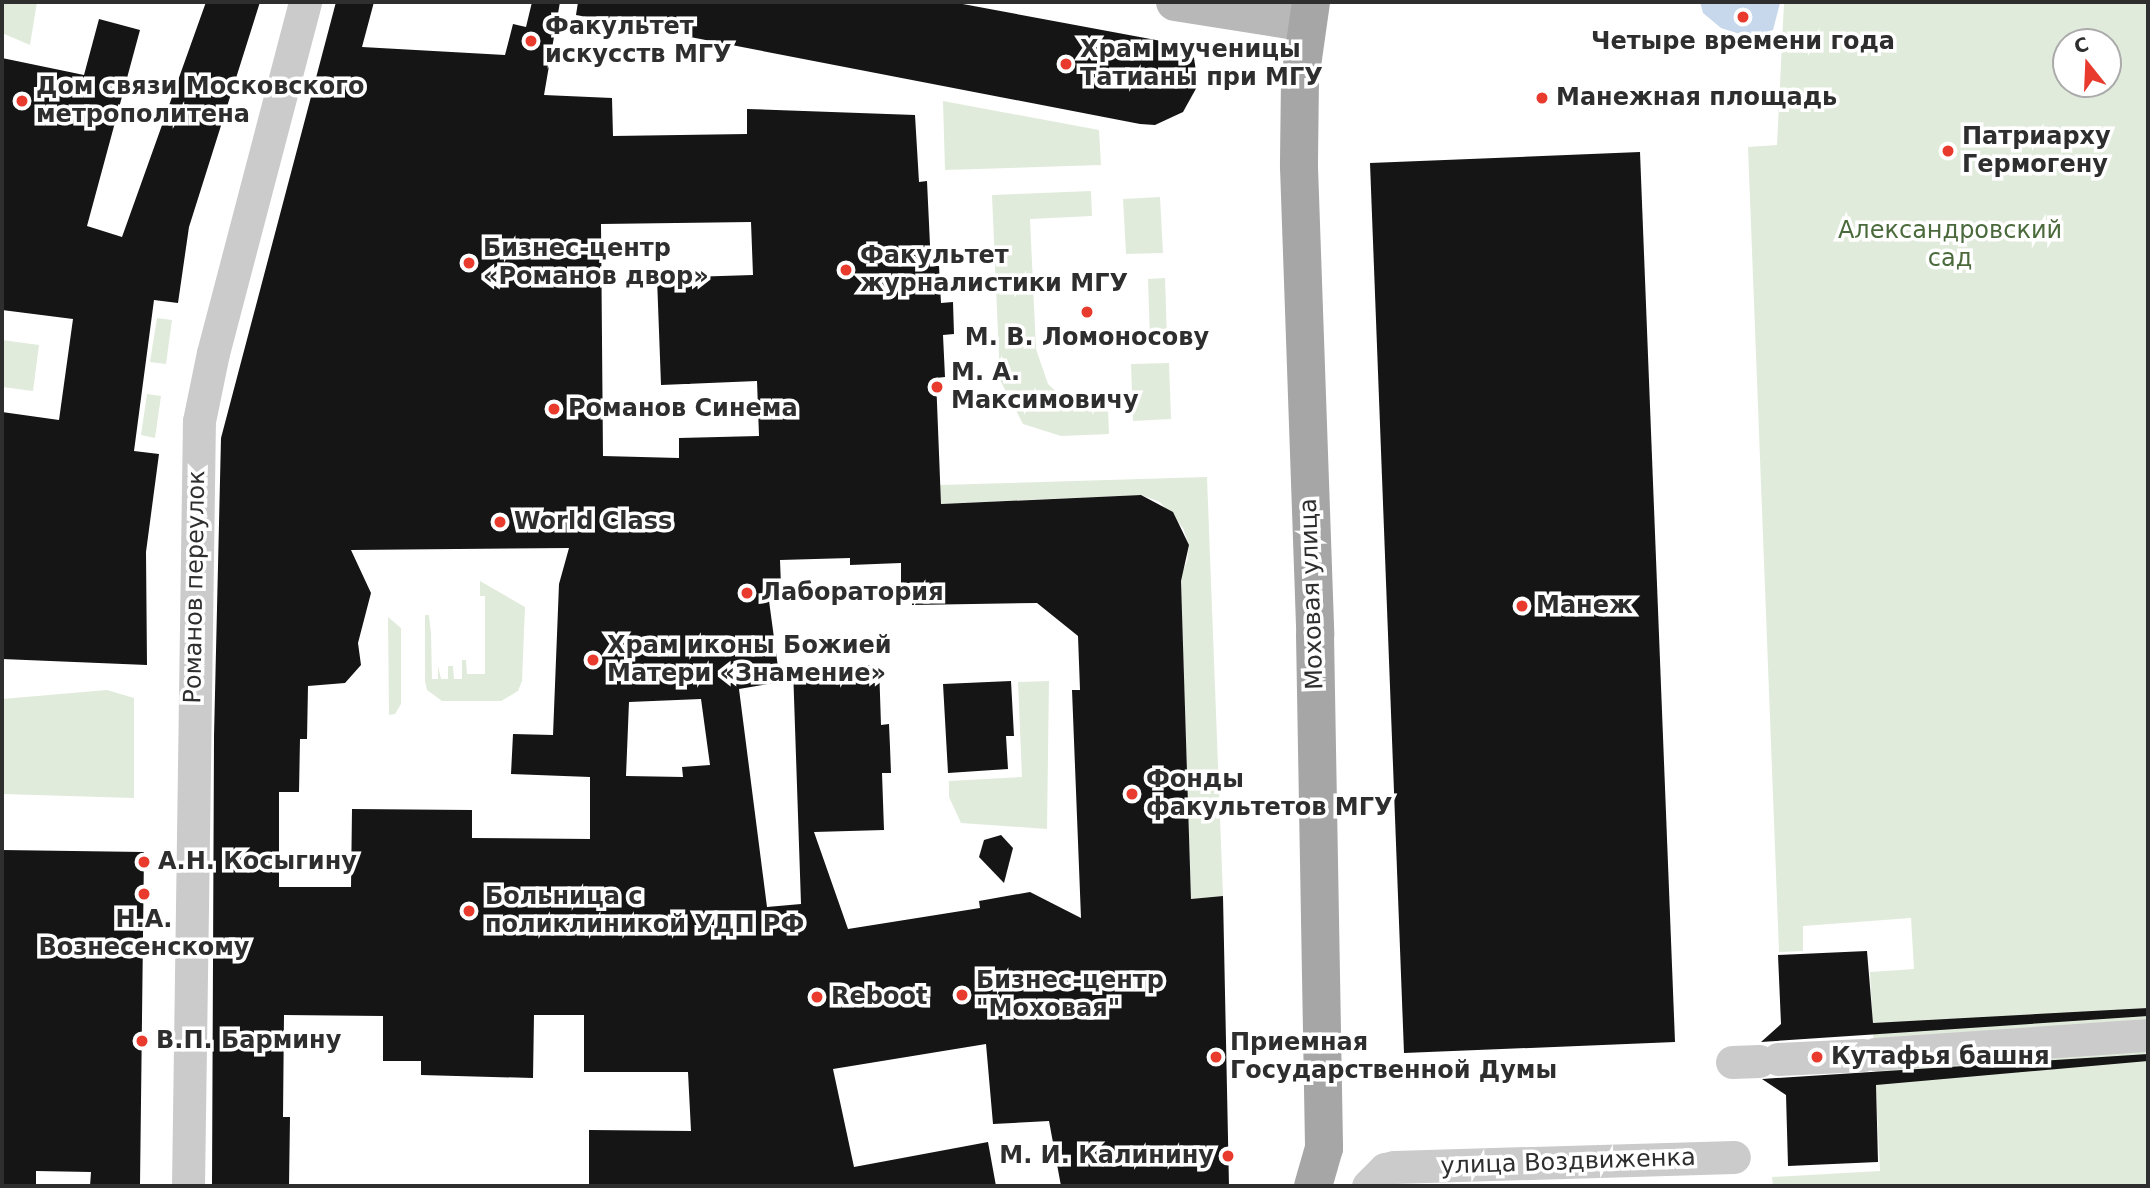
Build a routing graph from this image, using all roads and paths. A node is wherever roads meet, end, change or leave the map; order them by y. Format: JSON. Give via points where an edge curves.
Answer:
{"nodes":[{"id":1,"x":305,"y":2,"type":"edge"},
{"id":2,"x":1175,"y":2,"type":"edge"},
{"id":3,"x":1309,"y":12,"type":"edge"},
{"id":4,"x":2148,"y":1035,"type":"edge"},
{"id":5,"x":1756,"y":1061,"type":"dead end"},
{"id":6,"x":1734,"y":1157,"type":"dead end"},
{"id":7,"x":188,"y":1186,"type":"edge"},
{"id":8,"x":1313,"y":1186,"type":"edge"},
{"id":9,"x":1368,"y":1186,"type":"edge"}],
"edges":[{"from":1,"to":7,"type":"street","name":"Романов переулок","via":[[213,353],[197,441]]},
{"from":2,"to":3,"type":"street"},
{"from":3,"to":8,"type":"main road","name":"Моховая улица","via":[[1299,167],[1315,635],[1324,1148]]},
{"from":4,"to":5,"type":"street"},
{"from":6,"to":9,"type":"street","name":"улица Воздвиженка","via":[[1394,1167],[1385,1169]]}]}
